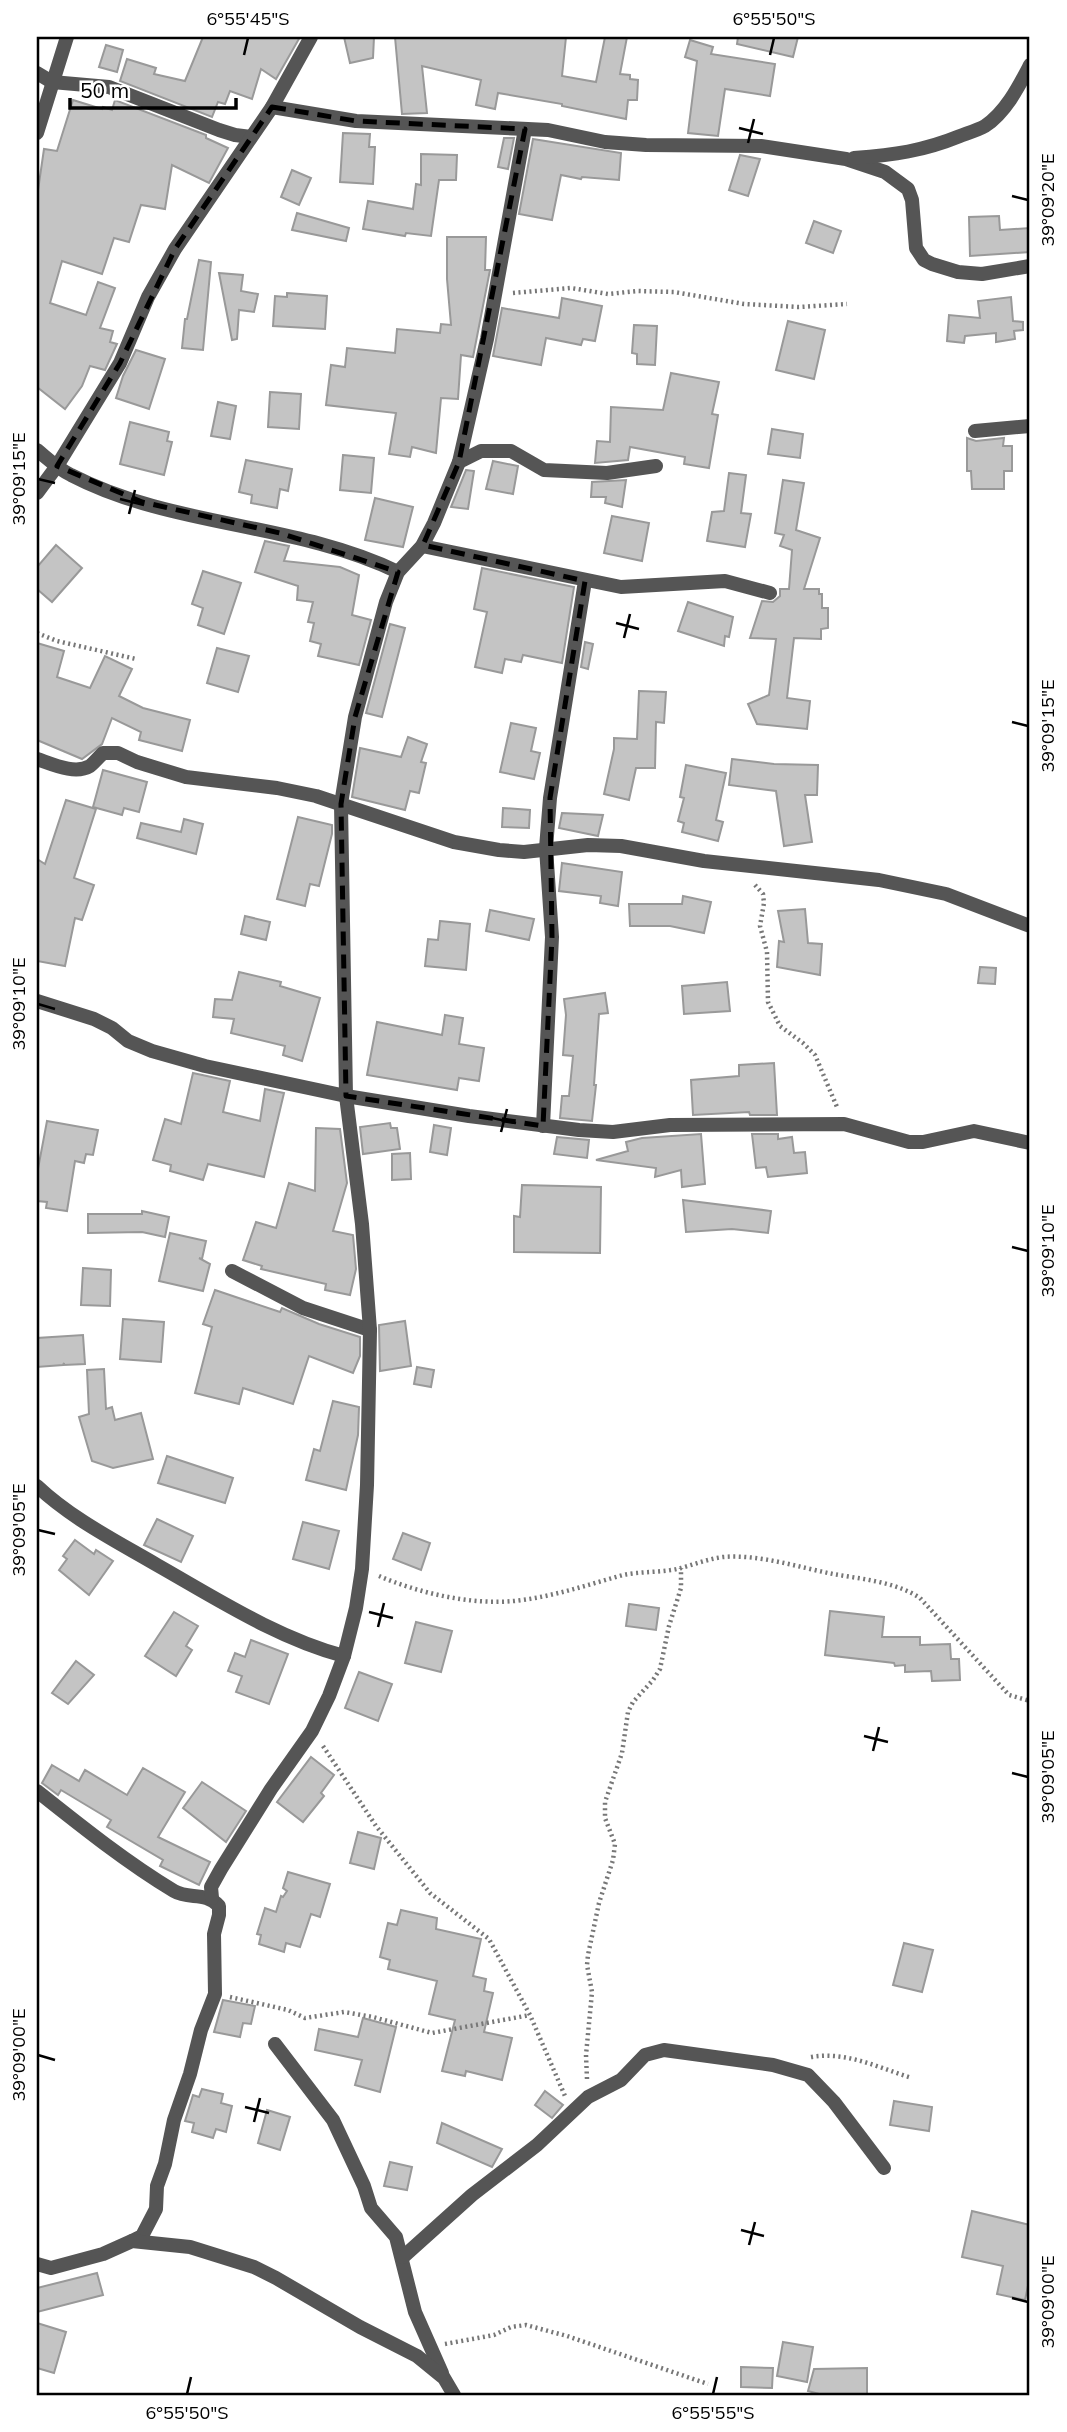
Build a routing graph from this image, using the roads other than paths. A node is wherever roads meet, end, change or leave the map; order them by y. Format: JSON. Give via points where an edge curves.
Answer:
{"nodes":[{"id":1,"x":67,"y":37,"type":"edge"},
{"id":2,"x":311,"y":37,"type":"edge"},
{"id":3,"x":1030,"y":65,"type":"edge"},
{"id":4,"x":37,"y":73,"type":"edge"},
{"id":5,"x":52,"y":82,"type":"junction"},
{"id":6,"x":272,"y":107,"type":"junction"},
{"id":7,"x":525,"y":129,"type":"junction"},
{"id":8,"x":37,"y":133,"type":"edge"},
{"id":9,"x":251,"y":137,"type":"junction"},
{"id":10,"x":846,"y":159,"type":"junction"},
{"id":11,"x":1030,"y":266,"type":"edge"},
{"id":12,"x":1030,"y":426,"type":"edge"},
{"id":13,"x":975,"y":431,"type":"dead end"},
{"id":14,"x":37,"y":450,"type":"edge"},
{"id":15,"x":459,"y":462,"type":"junction"},
{"id":16,"x":57,"y":466,"type":"junction"},
{"id":17,"x":656,"y":466,"type":"dead end"},
{"id":18,"x":37,"y":493,"type":"edge"},
{"id":19,"x":422,"y":546,"type":"junction"},
{"id":20,"x":398,"y":572,"type":"junction"},
{"id":21,"x":585,"y":580,"type":"junction"},
{"id":22,"x":770,"y":593,"type":"dead end"},
{"id":23,"x":37,"y":760,"type":"edge"},
{"id":24,"x":341,"y":804,"type":"junction"},
{"id":25,"x":546,"y":848,"type":"junction"},
{"id":26,"x":1030,"y":926,"type":"edge"},
{"id":27,"x":37,"y":1001,"type":"edge"},
{"id":28,"x":346,"y":1096,"type":"junction"},
{"id":29,"x":543,"y":1126,"type":"junction"},
{"id":30,"x":1030,"y":1143,"type":"edge"},
{"id":31,"x":232,"y":1270,"type":"dead end"},
{"id":32,"x":370,"y":1330,"type":"junction"},
{"id":33,"x":37,"y":1486,"type":"edge"},
{"id":34,"x":344,"y":1656,"type":"junction"},
{"id":35,"x":37,"y":1791,"type":"edge"},
{"id":36,"x":212,"y":1898,"type":"junction"},
{"id":37,"x":275,"y":2044,"type":"dead end"},
{"id":38,"x":884,"y":2168,"type":"dead end"},
{"id":39,"x":132,"y":2241,"type":"junction"},
{"id":40,"x":403,"y":2257,"type":"junction"},
{"id":41,"x":37,"y":2264,"type":"edge"},
{"id":42,"x":444,"y":2378,"type":"junction"},
{"id":43,"x":454,"y":2395,"type":"edge"}],
"edges":[{"from":1,"to":5,"type":"street"},
{"from":2,"to":6,"type":"street"},
{"from":3,"to":10,"type":"street","via":[[1005,106],[985,126],[903,154]]},
{"from":4,"to":5,"type":"street"},
{"from":5,"to":8,"type":"street"},
{"from":5,"to":9,"type":"street","via":[[109,87]]},
{"from":6,"to":7,"type":"street","via":[[356,121]]},
{"from":6,"to":9,"type":"street"},
{"from":7,"to":10,"type":"street","via":[[605,142],[761,146]]},
{"from":7,"to":15,"type":"street"},
{"from":9,"to":16,"type":"street","via":[[175,249],[120,363]]},
{"from":10,"to":11,"type":"street","via":[[885,172],[908,189],[916,248],[924,260],[958,272],[982,274]]},
{"from":12,"to":13,"type":"street"},
{"from":14,"to":16,"type":"street"},
{"from":15,"to":17,"type":"street","via":[[481,451],[511,451],[544,470],[607,473]]},
{"from":15,"to":19,"type":"street"},
{"from":16,"to":18,"type":"street"},
{"from":16,"to":20,"type":"street","via":[[142,502],[280,533],[352,553]]},
{"from":19,"to":20,"type":"street"},
{"from":19,"to":21,"type":"street"},
{"from":20,"to":24,"type":"street","via":[[355,717]]},
{"from":21,"to":22,"type":"street","via":[[621,587],[725,582]]},
{"from":21,"to":25,"type":"street"},
{"from":23,"to":24,"type":"street","via":[[81,769],[103,753],[118,753],[186,777],[277,788]]},
{"from":24,"to":25,"type":"street","via":[[454,842],[524,852]]},
{"from":24,"to":28,"type":"street"},
{"from":25,"to":26,"type":"street","via":[[621,846],[704,861],[892,883],[946,894]]},
{"from":25,"to":29,"type":"street","via":[[552,937]]},
{"from":27,"to":28,"type":"street","via":[[94,1019],[152,1051]]},
{"from":28,"to":29,"type":"street"},
{"from":28,"to":32,"type":"street"},
{"from":29,"to":30,"type":"street","via":[[613,1132],[670,1125],[844,1124],[909,1142],[974,1131]]},
{"from":31,"to":32,"type":"street","via":[[303,1308]]},
{"from":32,"to":34,"type":"street","via":[[362,1569]]},
{"from":33,"to":34,"type":"street","via":[[107,1537],[210,1596],[286,1635]]},
{"from":34,"to":36,"type":"street","via":[[312,1731],[220,1869],[211,1887]]},
{"from":35,"to":36,"type":"street","via":[[177,1893]]},
{"from":36,"to":39,"type":"street","via":[[219,1906],[214,1934],[215,1994],[174,2120],[156,2208],[142,2236]]},
{"from":37,"to":40,"type":"street","via":[[333,2120],[371,2208],[392,2230]]},
{"from":38,"to":40,"type":"street","via":[[808,2076],[785,2067],[664,2050],[645,2055],[621,2080],[588,2097]]},
{"from":39,"to":41,"type":"street","via":[[51,2268]]},
{"from":39,"to":42,"type":"street","via":[[190,2247],[254,2267],[417,2356]]},
{"from":40,"to":42,"type":"street","via":[[415,2312]]},
{"from":42,"to":43,"type":"street"}]}
